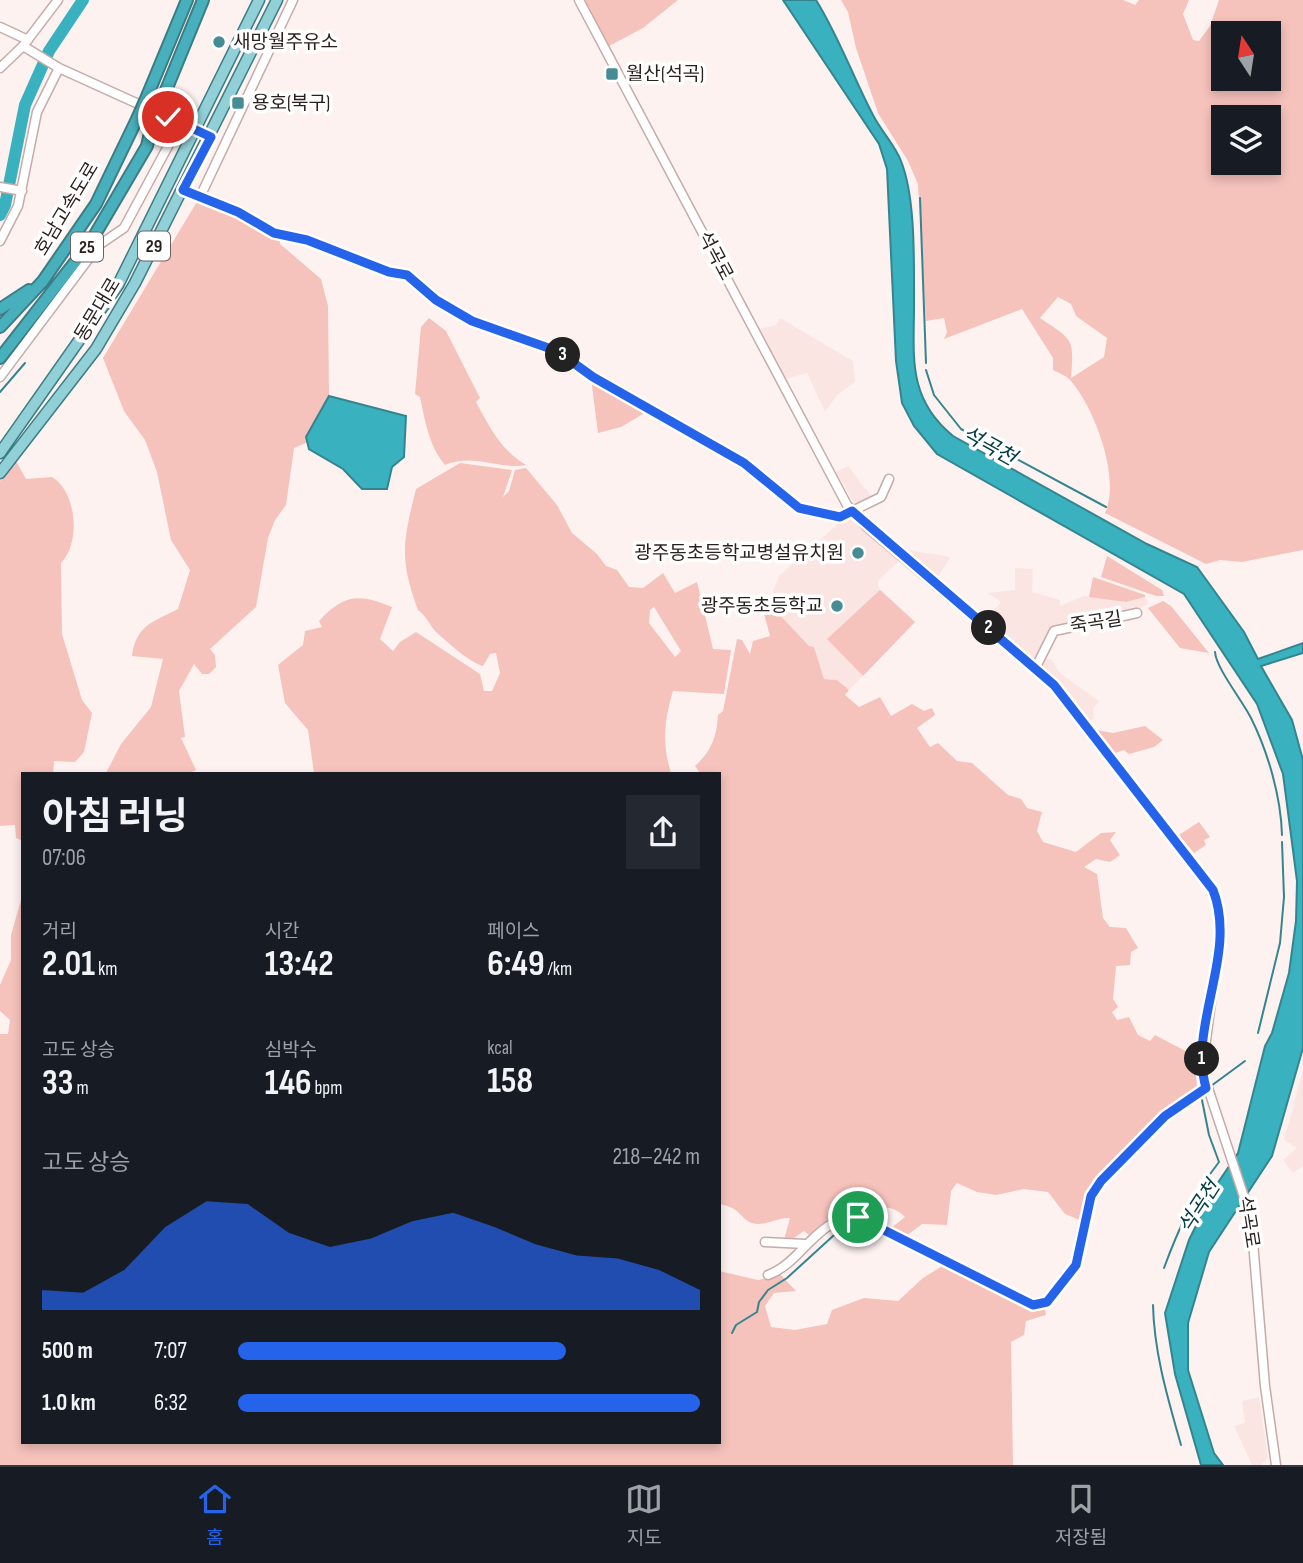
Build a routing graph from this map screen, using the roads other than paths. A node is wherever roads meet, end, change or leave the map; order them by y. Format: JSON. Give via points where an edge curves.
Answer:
{"nodes":[{"id":1,"x":58,"y":0,"type":"edge"},
{"id":2,"x":187,"y":0,"type":"edge"},
{"id":3,"x":203,"y":0,"type":"edge"},
{"id":4,"x":259,"y":0,"type":"edge"},
{"id":5,"x":277,"y":0,"type":"edge"},
{"id":6,"x":293,"y":0,"type":"edge"},
{"id":7,"x":579,"y":0,"type":"edge"},
{"id":8,"x":0,"y":27,"type":"edge"},
{"id":9,"x":26,"y":44,"type":"junction"},
{"id":10,"x":57,"y":67,"type":"junction"},
{"id":11,"x":0,"y":68,"type":"edge"},
{"id":12,"x":181,"y":122,"type":"junction"},
{"id":13,"x":194,"y":128,"type":"junction"},
{"id":14,"x":211,"y":137,"type":"junction"},
{"id":15,"x":0,"y":187,"type":"edge"},
{"id":16,"x":183,"y":190,"type":"junction"},
{"id":17,"x":20,"y":191,"type":"junction"},
{"id":18,"x":201,"y":197,"type":"junction"},
{"id":19,"x":0,"y":241,"type":"edge"},
{"id":20,"x":43,"y":281,"type":"junction"},
{"id":21,"x":0,"y":309,"type":"edge"},
{"id":22,"x":0,"y":327,"type":"edge"},
{"id":23,"x":4,"y":354,"type":"edge"},
{"id":24,"x":0,"y":377,"type":"edge"},
{"id":25,"x":0,"y":453,"type":"edge"},
{"id":26,"x":0,"y":472,"type":"edge"},
{"id":27,"x":889,"y":479,"type":"dead end"},
{"id":28,"x":852,"y":511,"type":"junction"},
{"id":29,"x":1137,"y":614,"type":"dead end"},
{"id":30,"x":1036,"y":667,"type":"junction"},
{"id":31,"x":1206,"y":1088,"type":"junction"},
{"id":32,"x":765,"y":1241,"type":"dead end"},
{"id":33,"x":805,"y":1244,"type":"junction"},
{"id":34,"x":768,"y":1275,"type":"dead end"},
{"id":35,"x":1275,"y":1462,"type":"edge"},
{"id":36,"x":1267,"y":1465,"type":"edge"}],
"edges":[{"from":1,"to":9,"type":"street"},
{"from":2,"to":20,"type":"highway","name":"호남고속도로","number":"25","bridge":true,"via":[[96,204]]},
{"from":3,"to":23,"type":"highway","name":"호남고속도로","number":"25","bridge":true,"via":[[147,146],[90,243]]},
{"from":4,"to":13,"type":"main road","name":"동문대로","number":"29"},
{"from":5,"to":14,"type":"main road","name":"동문대로","number":"29"},
{"from":6,"to":18,"type":"street"},
{"from":7,"to":28,"type":"street","name":"석곡로"},
{"from":8,"to":9,"type":"street"},
{"from":9,"to":10,"type":"street"},
{"from":9,"to":11,"type":"street"},
{"from":10,"to":12,"type":"street"},
{"from":10,"to":17,"type":"street","via":[[33,126]]},
{"from":12,"to":13,"type":"street"},
{"from":12,"to":24,"type":"street","via":[[124,228],[99,245]]},
{"from":13,"to":14,"type":"street"},
{"from":13,"to":25,"type":"main road","name":"동문대로","number":"29","via":[[118,285]]},
{"from":14,"to":16,"type":"main road","name":"동문대로","number":"29"},
{"from":15,"to":17,"type":"street"},
{"from":16,"to":18,"type":"street"},
{"from":16,"to":26,"type":"main road","name":"동문대로","number":"29","via":[[96,349]]},
{"from":17,"to":19,"type":"street","via":[[13,222]]},
{"from":18,"to":28,"type":"street","via":[[274,233],[407,275],[436,300],[472,321],[557,351],[593,377],[744,463],[799,508],[840,517]]},
{"from":20,"to":21,"type":"highway","name":"호남고속도로"},
{"from":20,"to":22,"type":"highway","name":"호남고속도로","number":"25"},
{"from":27,"to":28,"type":"street","via":[[881,497]]},
{"from":28,"to":30,"type":"street","name":"석곡로"},
{"from":29,"to":30,"type":"street","name":"죽곡길","via":[[1054,631]]},
{"from":30,"to":31,"type":"street","name":"석곡로","via":[[1076,711],[1213,890],[1220,927],[1202,1057]]},
{"from":31,"to":33,"type":"street","via":[[1165,1116],[1101,1181],[1091,1196],[1076,1265],[1058,1291],[1040,1305],[858,1217],[835,1221]]},
{"from":31,"to":35,"type":"street","name":"석곡로","via":[[1248,1201]]},
{"from":32,"to":33,"type":"street"},
{"from":33,"to":34,"type":"street","via":[[779,1271]]},
{"from":35,"to":36,"type":"street","name":"석곡로"}]}
